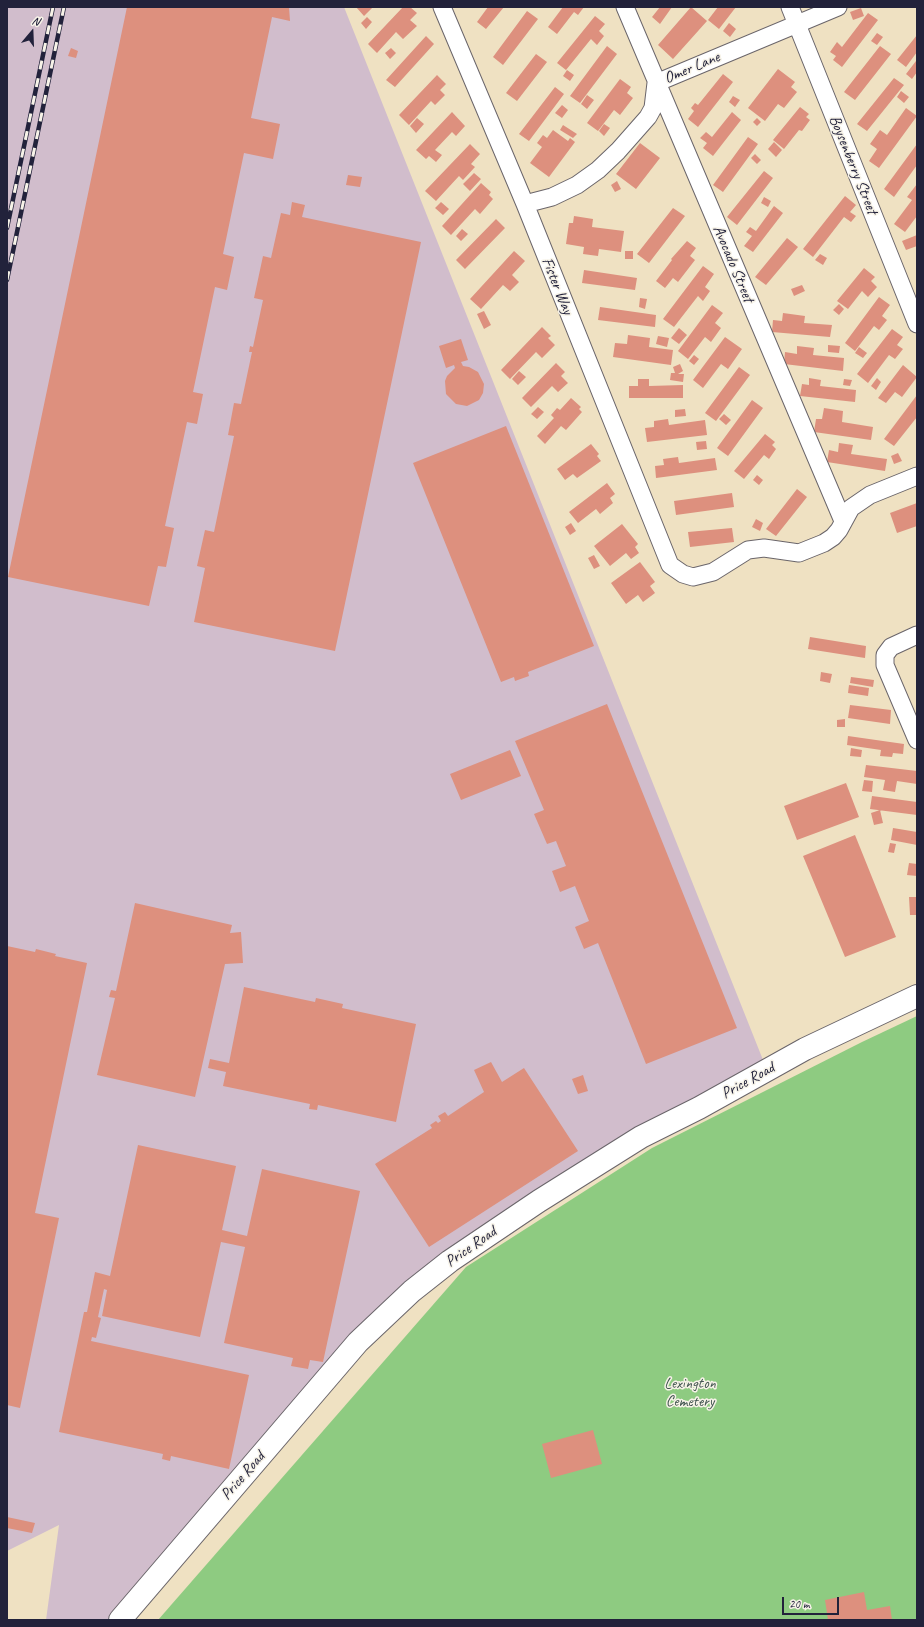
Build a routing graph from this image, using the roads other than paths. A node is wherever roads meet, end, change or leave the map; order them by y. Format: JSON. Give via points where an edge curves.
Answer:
{"nodes":[{"id":1,"x":442,"y":7,"type":"edge"},
{"id":2,"x":624,"y":7,"type":"edge"},
{"id":3,"x":790,"y":7,"type":"edge"},
{"id":4,"x":838,"y":7,"type":"edge"},
{"id":5,"x":796,"y":24,"type":"junction"},
{"id":6,"x":656,"y":83,"type":"junction"},
{"id":7,"x":525,"y":204,"type":"junction"},
{"id":8,"x":917,"y":324,"type":"edge"},
{"id":9,"x":917,"y":476,"type":"edge"},
{"id":10,"x":843,"y":521,"type":"junction"},
{"id":11,"x":917,"y":635,"type":"edge"},
{"id":12,"x":917,"y":740,"type":"edge"},
{"id":13,"x":917,"y":996,"type":"edge"},
{"id":14,"x":120,"y":1620,"type":"edge"}],
"edges":[{"from":1,"to":7,"type":"street","name":"Fister Way"},
{"from":2,"to":6,"type":"street","name":"Avocado Street"},
{"from":3,"to":5,"type":"street","name":"Boysenberry Street"},
{"from":4,"to":5,"type":"street","name":"Omer Lane"},
{"from":5,"to":6,"type":"street","name":"Omer Lane"},
{"from":5,"to":8,"type":"street","name":"Boysenberry Street"},
{"from":6,"to":7,"type":"street","name":"Omer Lane","via":[[653,108],[648,117],[598,170],[577,185],[552,197]]},
{"from":6,"to":10,"type":"street","name":"Avocado Street"},
{"from":7,"to":10,"type":"street","name":"Fister Way","via":[[670,565],[693,577],[713,572],[748,550],[764,548],[799,553],[828,540],[839,530]]},
{"from":9,"to":10,"type":"street","via":[[870,495],[852,508]]},
{"from":11,"to":12,"type":"street","via":[[891,647],[885,655],[887,672]]},
{"from":13,"to":14,"type":"street","name":"Price Road","via":[[805,1049],[641,1137],[538,1201],[450,1261],[412,1291],[358,1342]]}]}
